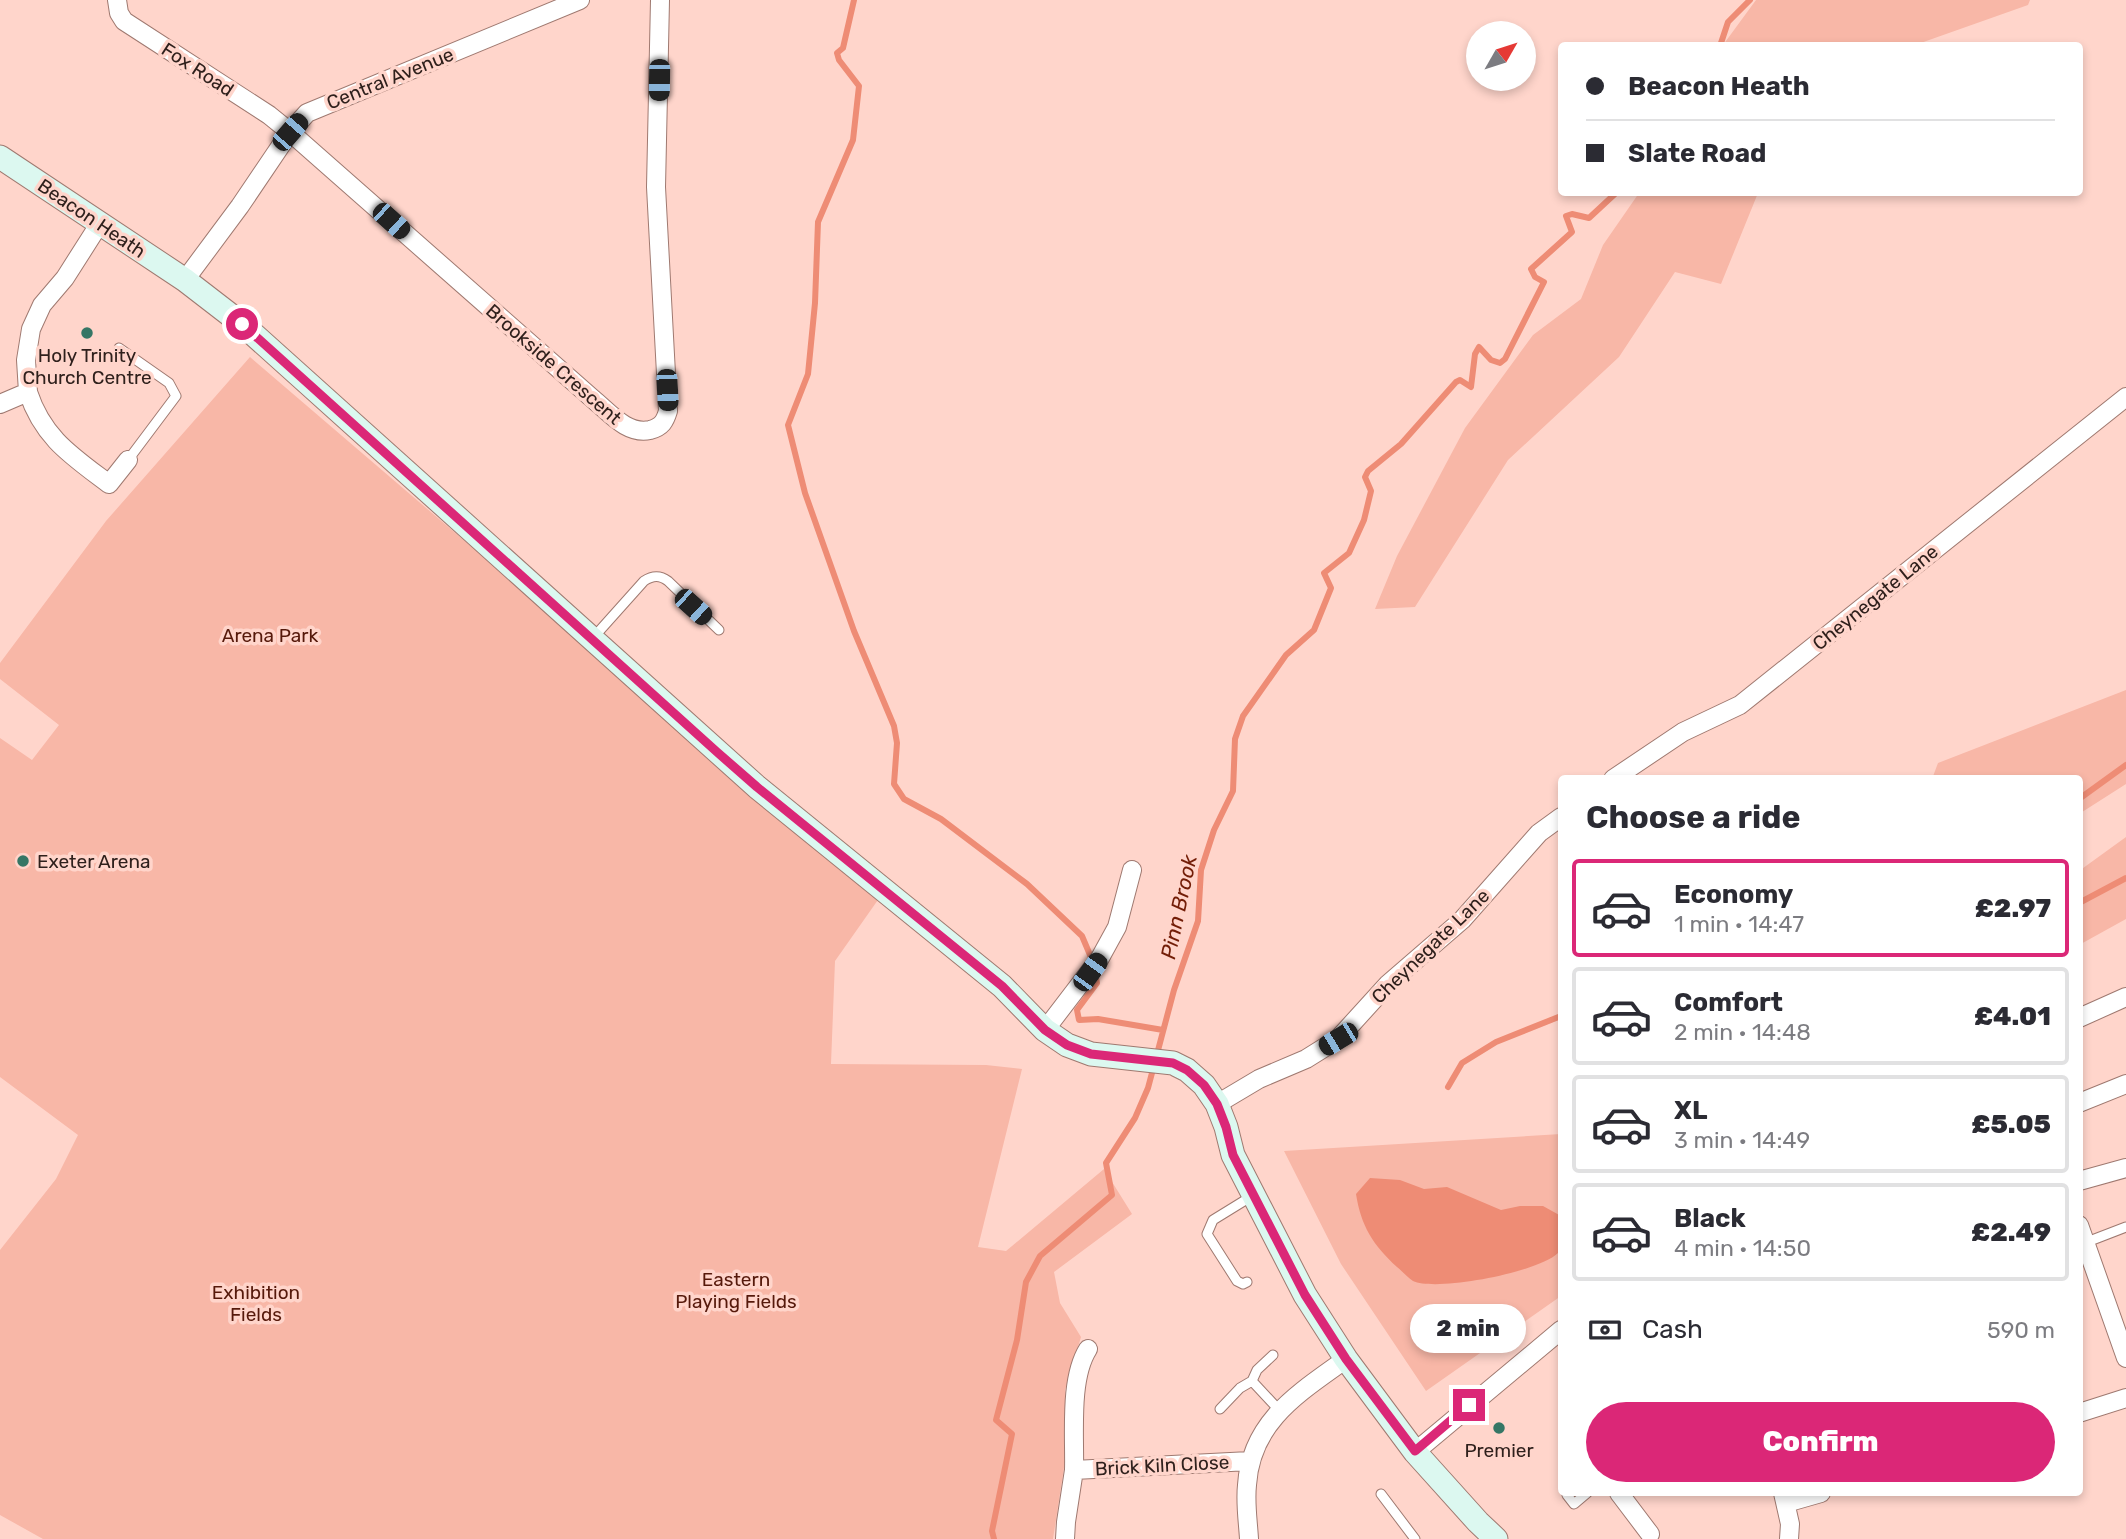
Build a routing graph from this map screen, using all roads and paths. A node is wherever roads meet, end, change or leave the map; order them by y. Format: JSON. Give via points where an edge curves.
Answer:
{"nodes":[{"id":1,"x":117,"y":0,"type":"edge"},
{"id":2,"x":580,"y":0,"type":"edge"},
{"id":3,"x":660,"y":0,"type":"edge"},
{"id":4,"x":290,"y":132,"type":"junction"},
{"id":5,"x":0,"y":157,"type":"edge"},
{"id":6,"x":100,"y":223,"type":"junction"},
{"id":7,"x":185,"y":280,"type":"junction"},
{"id":8,"x":119,"y":348,"type":"dead end"},
{"id":9,"x":28,"y":392,"type":"junction"},
{"id":10,"x":2126,"y":397,"type":"edge"},
{"id":11,"x":0,"y":404,"type":"edge"},
{"id":12,"x":128,"y":460,"type":"joint"},
{"id":13,"x":719,"y":630,"type":"dead end"},
{"id":14,"x":592,"y":639,"type":"junction"},
{"id":15,"x":1619,"y":775,"type":"edge"},
{"id":16,"x":1558,"y":819,"type":"edge"},
{"id":17,"x":1132,"y":870,"type":"dead end"},
{"id":18,"x":2126,"y":996,"type":"edge"},
{"id":19,"x":2083,"y":1016,"type":"edge"},
{"id":20,"x":1045,"y":1030,"type":"junction"},
{"id":21,"x":2126,"y":1084,"type":"edge"},
{"id":22,"x":2083,"y":1101,"type":"edge"},
{"id":23,"x":1217,"y":1104,"type":"junction"},
{"id":24,"x":2126,"y":1168,"type":"edge"},
{"id":25,"x":2083,"y":1180,"type":"edge"},
{"id":26,"x":1252,"y":1196,"type":"junction"},
{"id":27,"x":2126,"y":1227,"type":"edge"},
{"id":28,"x":2083,"y":1234,"type":"edge"},
{"id":29,"x":2087,"y":1242,"type":"junction"},
{"id":30,"x":1247,"y":1282,"type":"dead end"},
{"id":31,"x":1558,"y":1333,"type":"edge"},
{"id":32,"x":1088,"y":1349,"type":"dead end"},
{"id":33,"x":1273,"y":1355,"type":"dead end"},
{"id":34,"x":2126,"y":1358,"type":"edge"},
{"id":35,"x":1346,"y":1359,"type":"junction"},
{"id":36,"x":1252,"y":1381,"type":"junction"},
{"id":37,"x":2126,"y":1398,"type":"edge"},
{"id":38,"x":1220,"y":1409,"type":"dead end"},
{"id":39,"x":1279,"y":1410,"type":"junction"},
{"id":40,"x":2083,"y":1412,"type":"edge"},
{"id":41,"x":1415,"y":1451,"type":"junction"},
{"id":42,"x":1251,"y":1461,"type":"junction"},
{"id":43,"x":1074,"y":1470,"type":"junction"},
{"id":44,"x":1381,"y":1494,"type":"dead end"},
{"id":45,"x":1568,"y":1496,"type":"edge"},
{"id":46,"x":1583,"y":1496,"type":"edge"},
{"id":47,"x":1621,"y":1496,"type":"edge"},
{"id":48,"x":1785,"y":1498,"type":"edge"},
{"id":49,"x":1650,"y":1534,"type":"dead end"},
{"id":50,"x":1065,"y":1539,"type":"edge"},
{"id":51,"x":1248,"y":1539,"type":"edge"},
{"id":52,"x":1415,"y":1539,"type":"edge"},
{"id":53,"x":1496,"y":1539,"type":"edge"},
{"id":54,"x":1789,"y":1539,"type":"edge"}],
"edges":[{"from":1,"to":4,"type":"street","name":"Fox Road","via":[[124,21]]},
{"from":2,"to":4,"type":"street","name":"Central Avenue","via":[[307,113]]},
{"from":3,"to":4,"type":"street","name":"Brookside Crescent","via":[[656,187],[668,411],[665,422],[656,428],[641,432],[628,428]]},
{"from":4,"to":7,"type":"street","name":"Central Avenue"},
{"from":5,"to":6,"type":"street","name":"Beacon Heath"},
{"from":6,"to":7,"type":"street","name":"Beacon Heath"},
{"from":6,"to":9,"type":"street","via":[[31,329],[26,360]]},
{"from":7,"to":14,"type":"street","name":"Beacon Heath","via":[[242,324]]},
{"from":8,"to":12,"type":"lane","via":[[169,383],[176,396]]},
{"from":9,"to":11,"type":"street"},
{"from":9,"to":12,"type":"street","via":[[42,425],[58,444],[109,484]]},
{"from":10,"to":15,"type":"street","name":"Cheynegate Lane","via":[[1740,705],[1683,732]]},
{"from":13,"to":14,"type":"lane","via":[[668,581],[654,576],[644,581]]},
{"from":14,"to":20,"type":"street","name":"Beacon Heath","via":[[757,787],[1002,986]]},
{"from":16,"to":23,"type":"street","name":"Cheynegate Lane","via":[[1539,833],[1462,920],[1388,984],[1338,1039]]},
{"from":17,"to":20,"type":"street","via":[[1118,927]]},
{"from":18,"to":19,"type":"street"},
{"from":20,"to":23,"type":"street","name":"Beacon Heath","via":[[1091,1054],[1173,1063],[1204,1085]]},
{"from":21,"to":22,"type":"street"},
{"from":23,"to":26,"type":"street"},
{"from":24,"to":25,"type":"street"},
{"from":26,"to":30,"type":"lane","via":[[1213,1220],[1208,1234],[1237,1281]]},
{"from":26,"to":35,"type":"street","via":[[1305,1295]]},
{"from":27,"to":29,"type":"lane"},
{"from":28,"to":29,"type":"street"},
{"from":29,"to":34,"type":"street"},
{"from":31,"to":41,"type":"street"},
{"from":32,"to":43,"type":"street","name":"Brick Kiln Close","via":[[1076,1380]]},
{"from":33,"to":36,"type":"lane"},
{"from":35,"to":39,"type":"street"},
{"from":35,"to":41,"type":"street"},
{"from":36,"to":38,"type":"lane"},
{"from":36,"to":39,"type":"lane"},
{"from":37,"to":40,"type":"street"},
{"from":39,"to":42,"type":"street"},
{"from":41,"to":53,"type":"street"},
{"from":42,"to":43,"type":"street","name":"Brick Kiln Close"},
{"from":42,"to":51,"type":"street"},
{"from":43,"to":50,"type":"street","name":"Brick Kiln Close"},
{"from":44,"to":52,"type":"lane"},
{"from":45,"to":46,"type":"lane","via":[[1574,1504]]},
{"from":47,"to":49,"type":"street"},
{"from":48,"to":54,"type":"street"}]}
